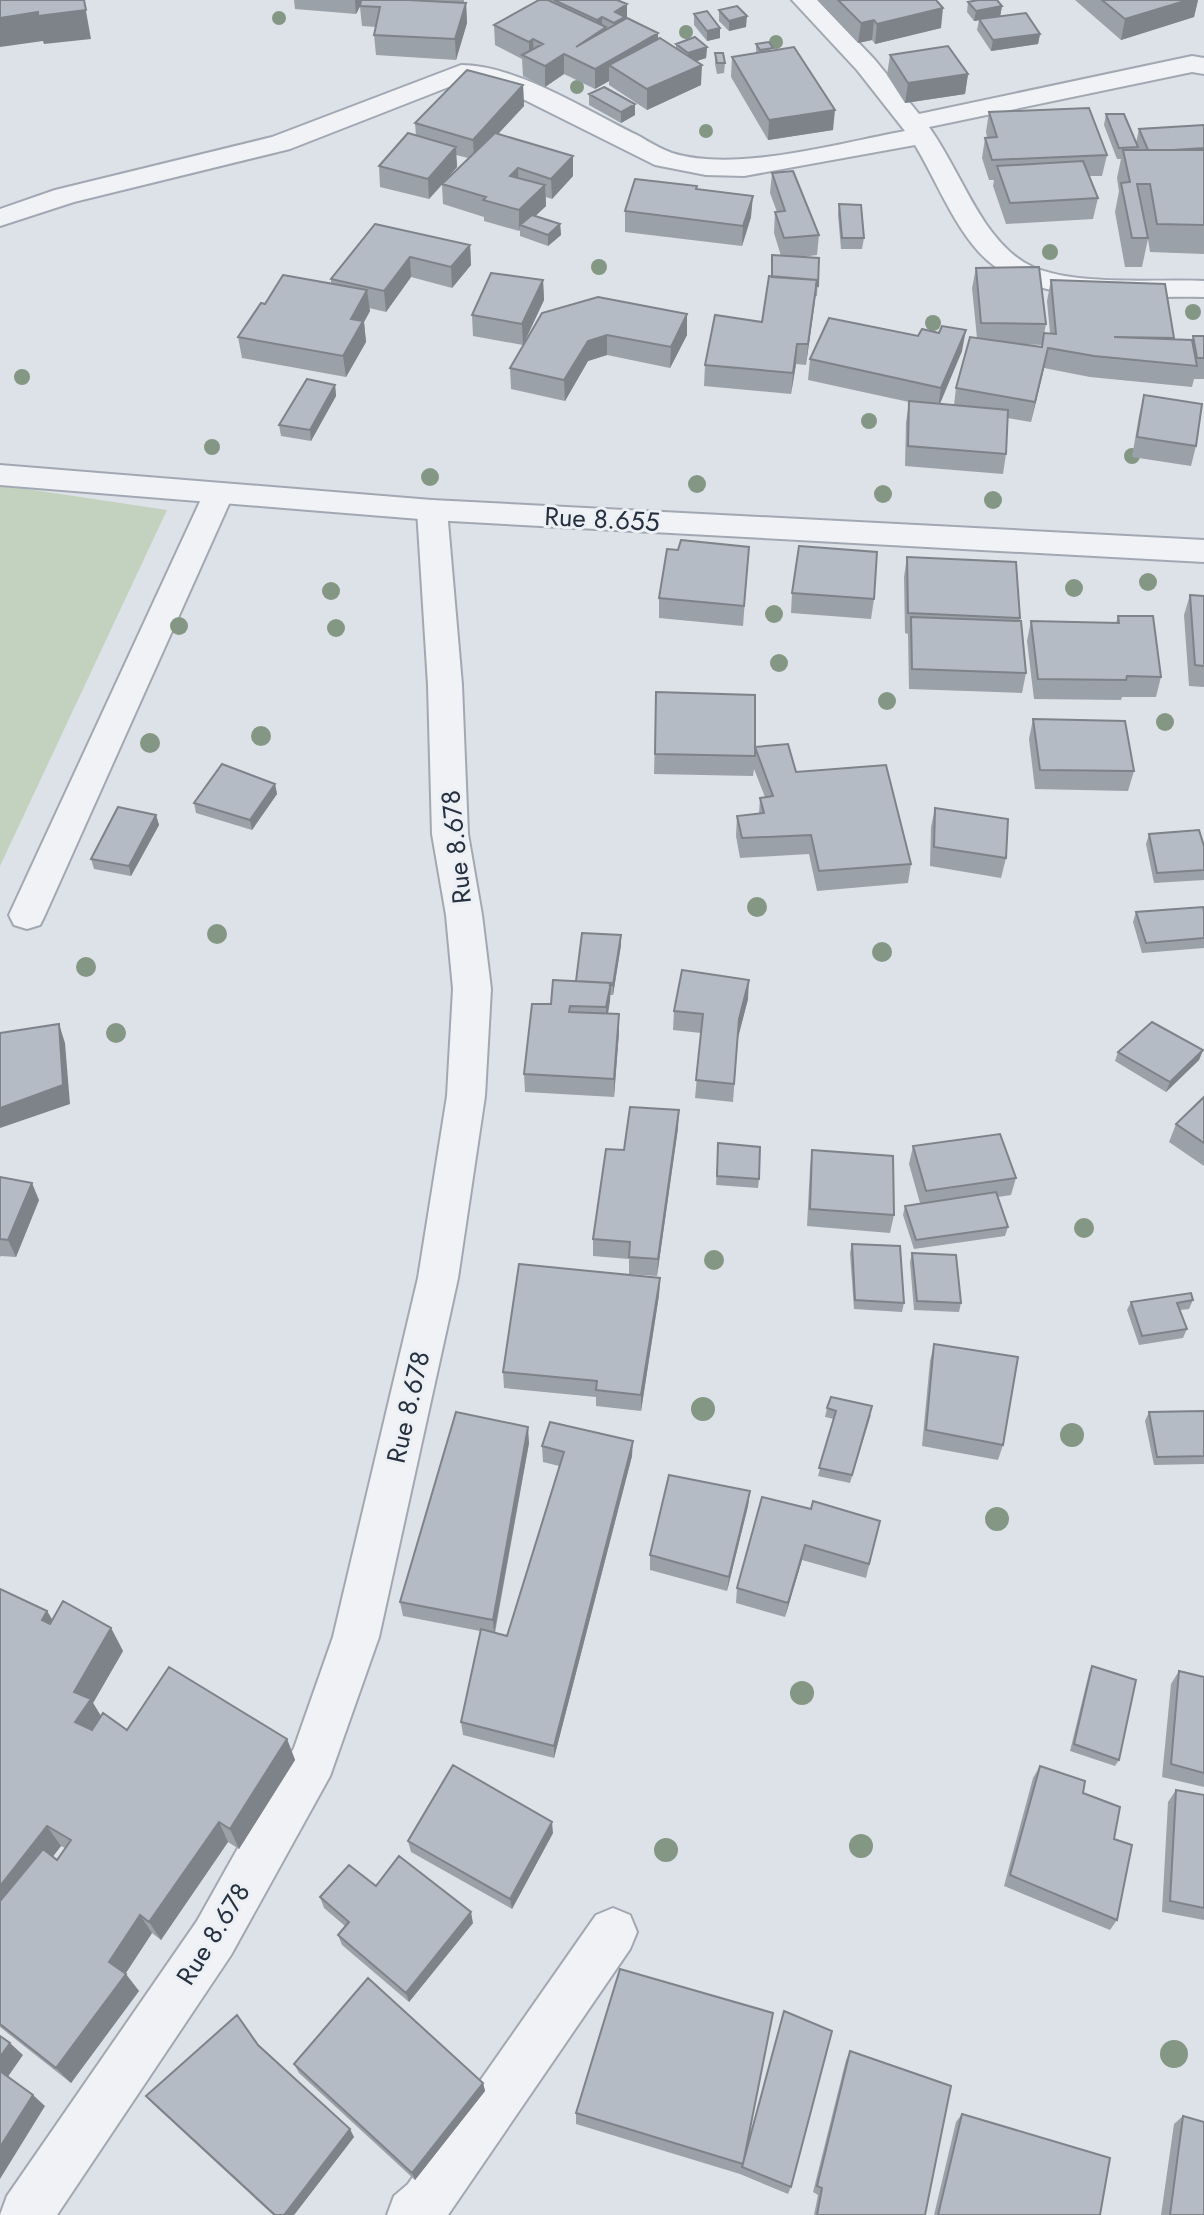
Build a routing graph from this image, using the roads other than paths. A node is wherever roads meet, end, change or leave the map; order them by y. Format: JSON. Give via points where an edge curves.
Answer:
{"nodes":[{"id":1,"x":804,"y":0,"type":"edge"},
{"id":2,"x":1204,"y":65,"type":"edge"},
{"id":3,"x":917,"y":130,"type":"junction"},
{"id":4,"x":0,"y":218,"type":"edge"},
{"id":5,"x":1204,"y":289,"type":"edge"},
{"id":6,"x":0,"y":475,"type":"edge"},
{"id":7,"x":218,"y":495,"type":"junction"},
{"id":8,"x":432,"y":510,"type":"junction"},
{"id":9,"x":1204,"y":551,"type":"edge"},
{"id":10,"x":27,"y":915,"type":"dead end"},
{"id":11,"x":613,"y":1932,"type":"dead end"},
{"id":12,"x":26,"y":2215,"type":"edge"},
{"id":13,"x":413,"y":2215,"type":"edge"}],
"edges":[{"from":1,"to":3,"type":"street","via":[[849,45]]},
{"from":2,"to":3,"type":"street","via":[[1192,64]]},
{"from":3,"to":4,"type":"street","via":[[744,168],[706,167],[664,159],[504,80],[461,73],[281,143],[65,196]]},
{"from":3,"to":5,"type":"street","via":[[987,246],[1021,273],[1060,283]]},
{"from":6,"to":7,"type":"street","name":"Rue 8.655"},
{"from":7,"to":8,"type":"street","name":"Rue 8.655"},
{"from":7,"to":10,"type":"street"},
{"from":8,"to":9,"type":"street","name":"Rue 8.655"},
{"from":8,"to":12,"type":"street","name":"Rue 8.678","via":[[450,834],[472,989],[466,1096],[438,1278],[356,1637],[313,1760],[214,1938]]},
{"from":11,"to":13,"type":"street"}]}
